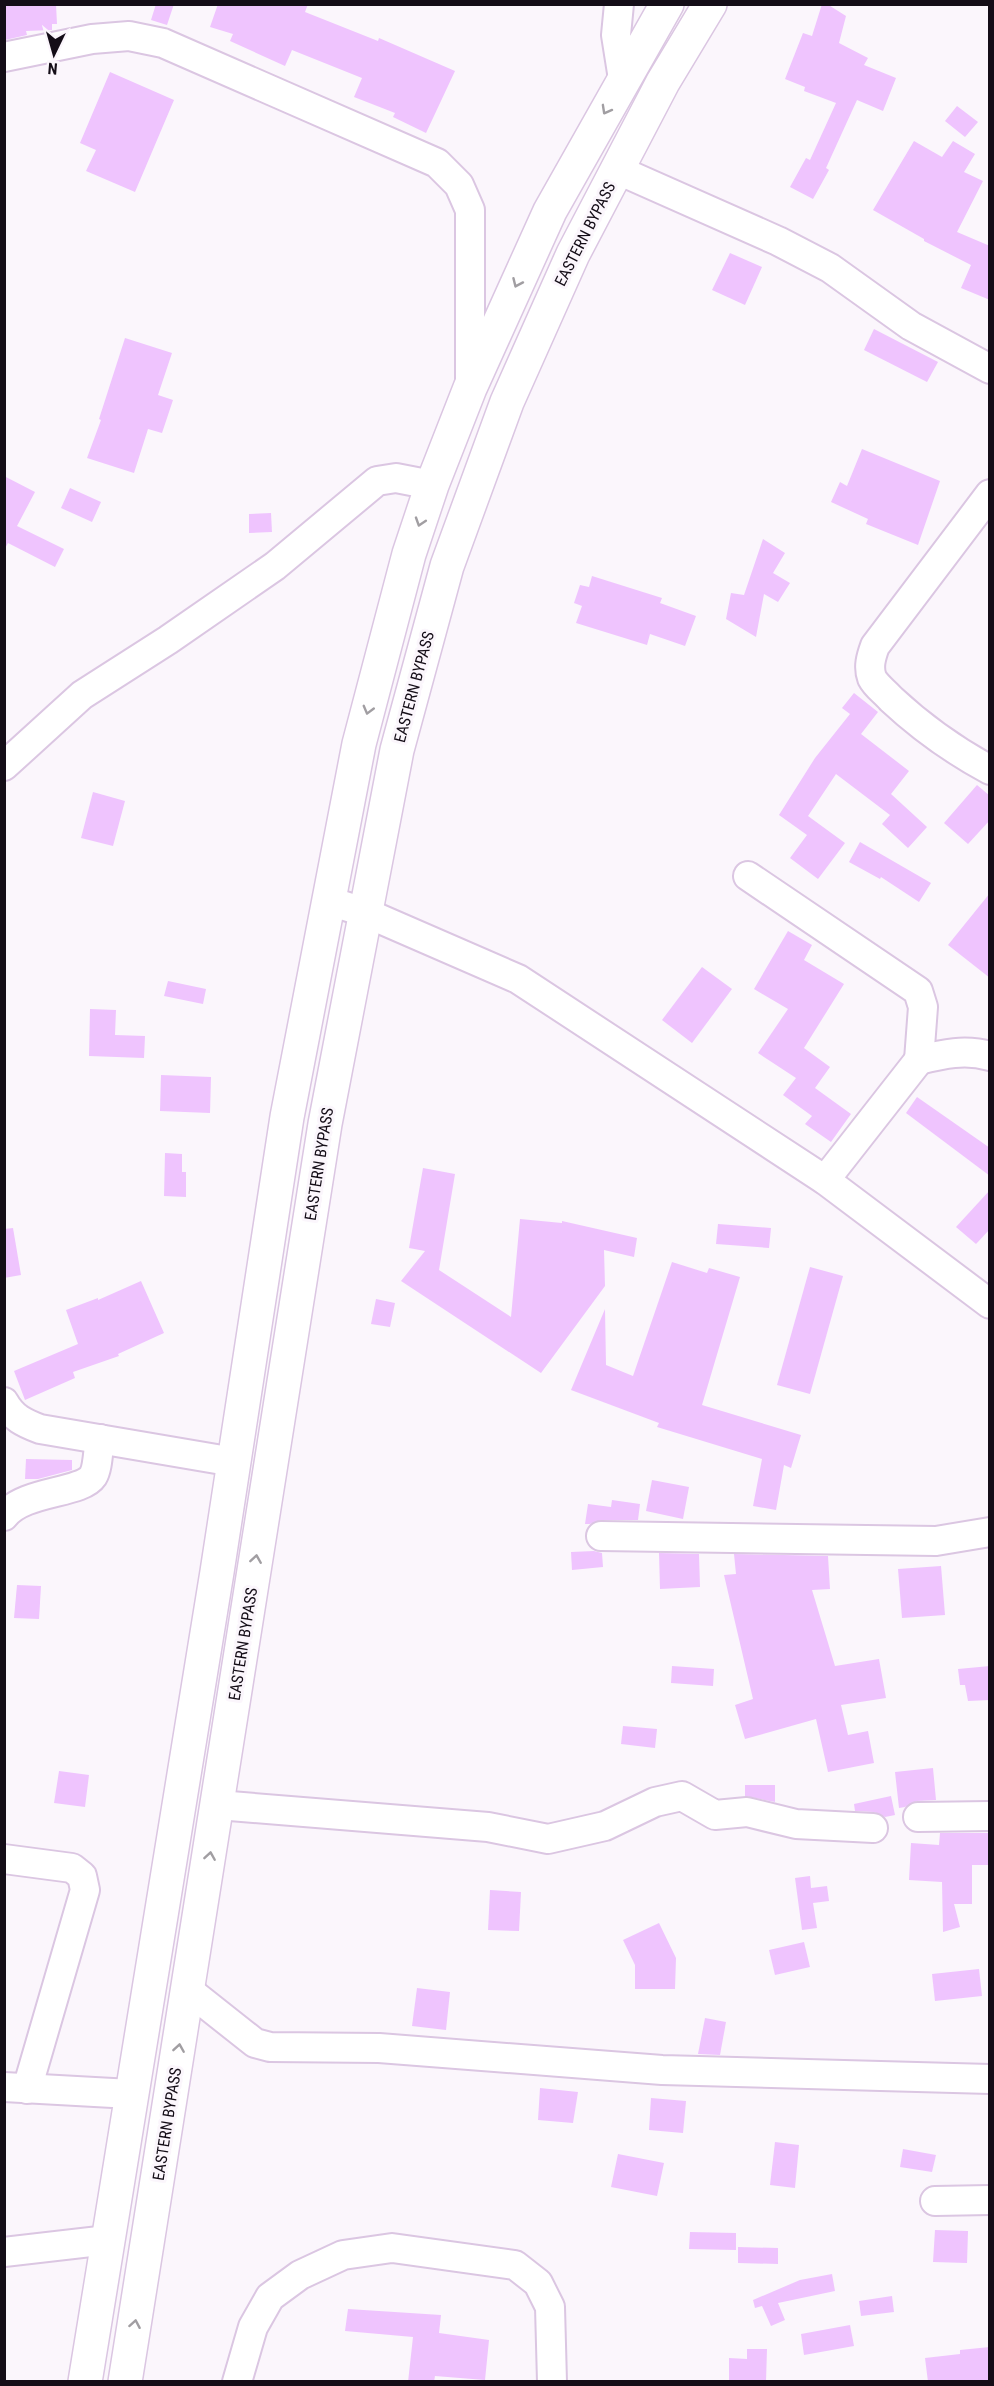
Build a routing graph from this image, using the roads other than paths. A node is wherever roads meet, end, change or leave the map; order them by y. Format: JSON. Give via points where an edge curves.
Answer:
{"nodes":[{"id":1,"x":619,"y":4,"type":"edge"},
{"id":2,"x":667,"y":4,"type":"edge"},
{"id":3,"x":710,"y":4,"type":"edge"},
{"id":4,"x":4,"y":57,"type":"edge"},
{"id":5,"x":623,"y":79,"type":"junction"},
{"id":6,"x":618,"y":170,"type":"junction"},
{"id":7,"x":990,"y":369,"type":"edge"},
{"id":8,"x":470,"y":388,"type":"junction"},
{"id":9,"x":432,"y":485,"type":"junction"},
{"id":10,"x":990,"y":494,"type":"edge"},
{"id":11,"x":4,"y":766,"type":"edge"},
{"id":12,"x":990,"y":770,"type":"edge"},
{"id":13,"x":748,"y":876,"type":"dead end"},
{"id":14,"x":328,"y":902,"type":"junction"},
{"id":15,"x":364,"y":912,"type":"junction"},
{"id":16,"x":990,"y":1056,"type":"edge"},
{"id":17,"x":919,"y":1060,"type":"junction"},
{"id":18,"x":825,"y":1180,"type":"junction"},
{"id":19,"x":990,"y":1304,"type":"edge"},
{"id":20,"x":4,"y":1402,"type":"edge"},
{"id":21,"x":99,"y":1439,"type":"junction"},
{"id":22,"x":234,"y":1462,"type":"junction"},
{"id":23,"x":4,"y":1516,"type":"edge"},
{"id":24,"x":990,"y":1532,"type":"edge"},
{"id":25,"x":601,"y":1536,"type":"dead end"},
{"id":26,"x":218,"y":1805,"type":"junction"},
{"id":27,"x":990,"y":1816,"type":"edge"},
{"id":28,"x":918,"y":1817,"type":"dead end"},
{"id":29,"x":873,"y":1828,"type":"dead end"},
{"id":30,"x":4,"y":1859,"type":"edge"},
{"id":31,"x":188,"y":1990,"type":"junction"},
{"id":32,"x":990,"y":2079,"type":"edge"},
{"id":33,"x":16,"y":2088,"type":"edge"},
{"id":34,"x":131,"y":2094,"type":"junction"},
{"id":35,"x":990,"y":2200,"type":"edge"},
{"id":36,"x":935,"y":2201,"type":"dead end"},
{"id":37,"x":108,"y":2240,"type":"junction"},
{"id":38,"x":4,"y":2252,"type":"edge"},
{"id":39,"x":85,"y":2382,"type":"edge"},
{"id":40,"x":125,"y":2382,"type":"edge"},
{"id":41,"x":237,"y":2382,"type":"edge"},
{"id":42,"x":552,"y":2382,"type":"edge"}],
"edges":[{"from":1,"to":5,"type":"street","via":[[616,35]]},
{"from":2,"to":5,"type":"main road"},
{"from":3,"to":6,"type":"main road","name":"EASTERN BYPASS","via":[[663,82]]},
{"from":4,"to":8,"type":"street","via":[[92,39],[129,36],[164,43],[437,164],[459,184],[470,210]]},
{"from":5,"to":8,"type":"main road","one_way":true,"via":[[550,211]]},
{"from":6,"to":7,"type":"street","via":[[830,268],[911,326]]},
{"from":6,"to":15,"type":"main road","name":"EASTERN BYPASS","via":[[573,254],[507,402],[447,566],[397,750]]},
{"from":8,"to":9,"type":"main road"},
{"from":9,"to":11,"type":"street","via":[[396,478],[377,481],[275,566],[82,695]]},
{"from":9,"to":14,"type":"main road","one_way":true,"via":[[409,554],[359,744]]},
{"from":10,"to":12,"type":"street","via":[[875,646],[870,658],[873,681],[915,722]]},
{"from":13,"to":17,"type":"street","via":[[918,991],[923,1007]]},
{"from":14,"to":15,"type":"street"},
{"from":14,"to":22,"type":"main road","via":[[287,1118]]},
{"from":15,"to":18,"type":"street","via":[[518,979]]},
{"from":26,"to":15,"type":"main road","name":"EASTERN BYPASS","one_way":true,"via":[[325,1124]]},
{"from":16,"to":17,"type":"street","via":[[948,1053]]},
{"from":17,"to":18,"type":"street"},
{"from":18,"to":19,"type":"street"},
{"from":20,"to":21,"type":"street","via":[[12,1414],[32,1426]]},
{"from":21,"to":22,"type":"street"},
{"from":21,"to":23,"type":"street","via":[[94,1475],[86,1482],[26,1500]]},
{"from":22,"to":34,"type":"main road"},
{"from":24,"to":25,"type":"street","via":[[936,1541]]},
{"from":26,"to":29,"type":"street","via":[[488,1827],[548,1839],[605,1826],[655,1802],[682,1796],[715,1815],[747,1812],[796,1824]]},
{"from":31,"to":26,"type":"main road","name":"EASTERN BYPASS","one_way":true},
{"from":27,"to":28,"type":"street"},
{"from":30,"to":33,"type":"street","via":[[72,1868],[82,1876],[85,1890]]},
{"from":31,"to":32,"type":"street","via":[[255,2043],[270,2047],[379,2048],[662,2070]]},
{"from":40,"to":31,"type":"main road","name":"EASTERN BYPASS","one_way":true},
{"from":33,"to":34,"type":"street"},
{"from":34,"to":37,"type":"main road"},
{"from":35,"to":36,"type":"street"},
{"from":37,"to":38,"type":"street"},
{"from":37,"to":39,"type":"main road"},
{"from":41,"to":42,"type":"street","via":[[253,2327],[270,2296],[300,2275],[343,2255],[392,2248],[515,2265],[538,2283],[550,2307]]}]}
